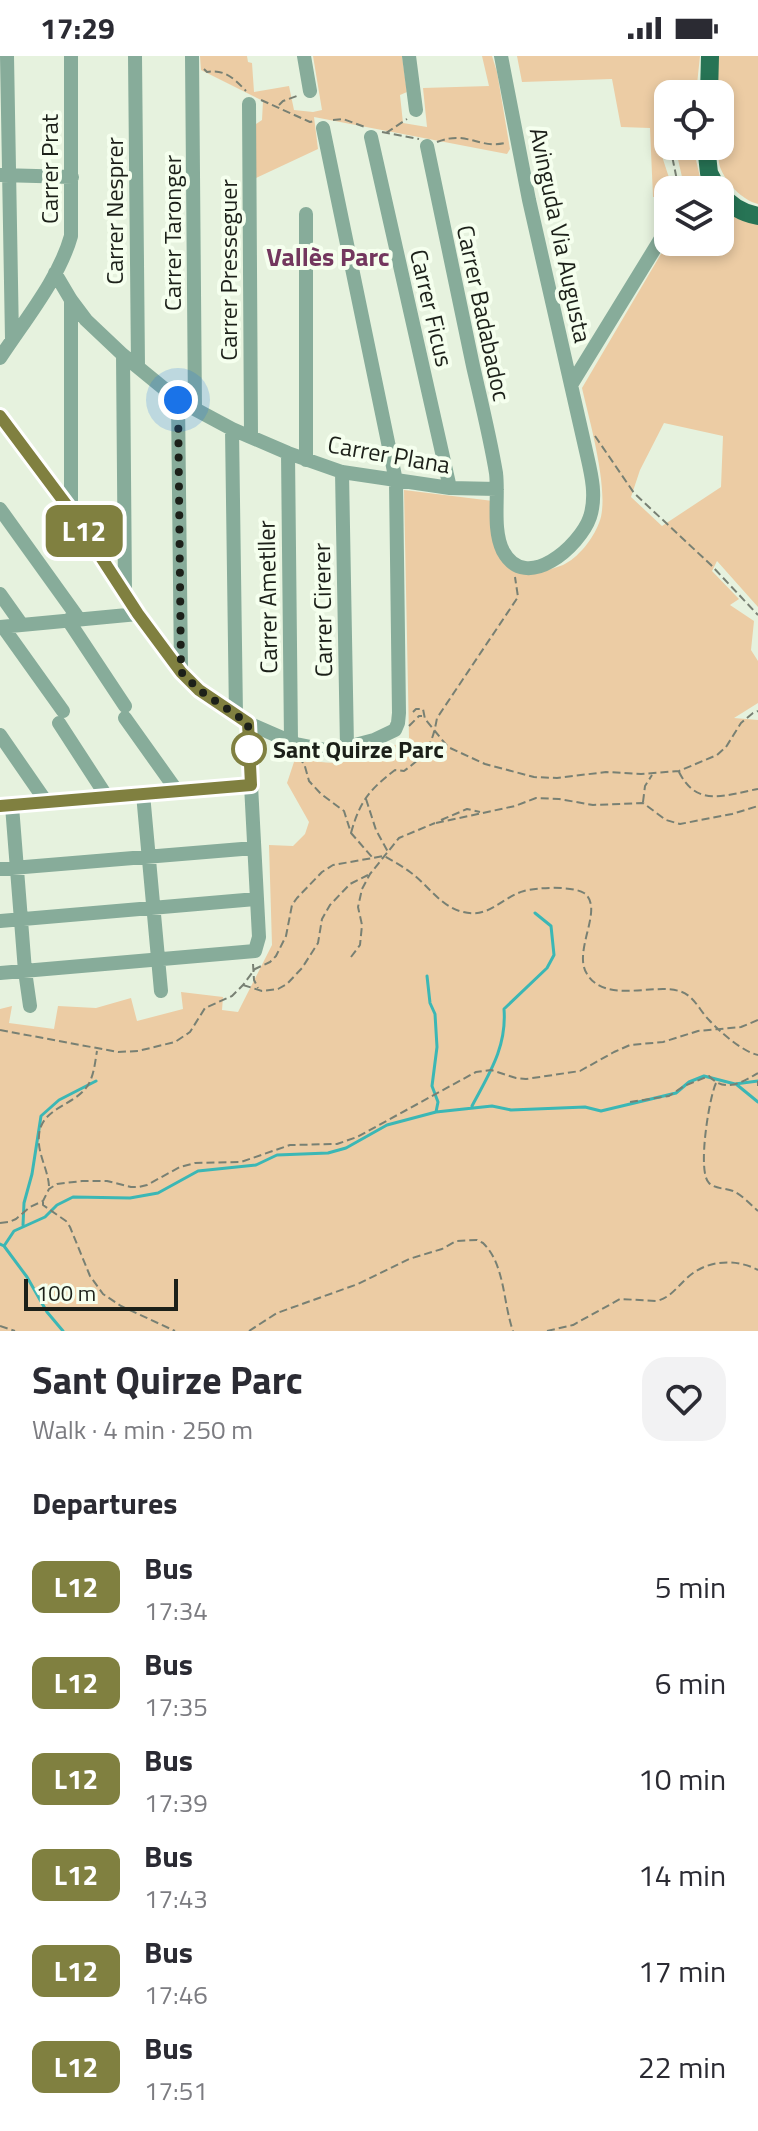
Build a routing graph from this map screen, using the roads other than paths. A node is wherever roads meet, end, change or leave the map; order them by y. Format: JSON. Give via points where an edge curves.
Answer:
{"nodes":[{"id":1,"x":7,"y":56,"type":"edge"},
{"id":2,"x":71,"y":56,"type":"edge"},
{"id":3,"x":135,"y":56,"type":"edge"},
{"id":4,"x":304,"y":56,"type":"edge"},
{"id":5,"x":409,"y":56,"type":"edge"},
{"id":6,"x":501,"y":56,"type":"edge"},
{"id":7,"x":710,"y":56,"type":"edge"},
{"id":8,"x":192,"y":57,"type":"edge"},
{"id":9,"x":709,"y":80,"type":"edge"},
{"id":10,"x":310,"y":91,"type":"road end"},
{"id":11,"x":253,"y":99,"type":"road end"},
{"id":12,"x":416,"y":110,"type":"road end"},
{"id":13,"x":321,"y":123,"type":"road end"},
{"id":14,"x":373,"y":133,"type":"road end"},
{"id":15,"x":427,"y":146,"type":"dead end"},
{"id":16,"x":4,"y":176,"type":"edge"},
{"id":17,"x":72,"y":177,"type":"junction"},
{"id":18,"x":734,"y":206,"type":"edge"},
{"id":19,"x":306,"y":214,"type":"dead end"},
{"id":20,"x":758,"y":216,"type":"edge"},
{"id":21,"x":654,"y":250,"type":"edge"},
{"id":22,"x":55,"y":273,"type":"junction"},
{"id":23,"x":71,"y":300,"type":"junction"},
{"id":24,"x":12,"y":339,"type":"junction"},
{"id":25,"x":123,"y":355,"type":"junction"},
{"id":26,"x":0,"y":358,"type":"edge"},
{"id":27,"x":138,"y":366,"type":"junction"},
{"id":28,"x":571,"y":385,"type":"junction"},
{"id":29,"x":178,"y":400,"type":"junction"},
{"id":30,"x":195,"y":409,"type":"junction"},
{"id":31,"x":0,"y":416,"type":"edge"},
{"id":32,"x":232,"y":429,"type":"junction"},
{"id":33,"x":251,"y":436,"type":"junction"},
{"id":34,"x":288,"y":453,"type":"junction"},
{"id":35,"x":306,"y":460,"type":"junction"},
{"id":36,"x":342,"y":472,"type":"junction"},
{"id":37,"x":396,"y":481,"type":"junction"},
{"id":38,"x":450,"y":488,"type":"junction"},
{"id":39,"x":497,"y":489,"type":"junction"},
{"id":40,"x":0,"y":509,"type":"edge"},
{"id":41,"x":71,"y":511,"type":"junction"},
{"id":42,"x":512,"y":562,"type":"joint"},
{"id":43,"x":125,"y":593,"type":"junction"},
{"id":44,"x":0,"y":594,"type":"edge"},
{"id":45,"x":138,"y":614,"type":"junction"},
{"id":46,"x":73,"y":620,"type":"junction"},
{"id":47,"x":22,"y":625,"type":"junction"},
{"id":48,"x":2,"y":627,"type":"edge"},
{"id":49,"x":181,"y":672,"type":"junction"},
{"id":50,"x":242,"y":720,"type":"junction"},
{"id":51,"x":0,"y":735,"type":"edge"},
{"id":52,"x":293,"y":743,"type":"junction"},
{"id":53,"x":347,"y":747,"type":"junction"},
{"id":54,"x":251,"y":785,"type":"junction"},
{"id":55,"x":177,"y":791,"type":"junction"},
{"id":56,"x":143,"y":794,"type":"junction"},
{"id":57,"x":107,"y":797,"type":"junction"},
{"id":58,"x":47,"y":803,"type":"junction"},
{"id":59,"x":6,"y":806,"type":"edge"},
{"id":60,"x":254,"y":848,"type":"junction"},
{"id":61,"x":149,"y":857,"type":"junction"},
{"id":62,"x":17,"y":868,"type":"junction"},
{"id":63,"x":0,"y":869,"type":"edge"},
{"id":64,"x":257,"y":899,"type":"junction"},
{"id":65,"x":153,"y":909,"type":"junction"},
{"id":66,"x":21,"y":920,"type":"junction"},
{"id":67,"x":0,"y":921,"type":"edge"},
{"id":68,"x":158,"y":960,"type":"junction"},
{"id":69,"x":25,"y":971,"type":"junction"},
{"id":70,"x":0,"y":973,"type":"edge"},
{"id":71,"x":161,"y":991,"type":"dead end"},
{"id":72,"x":30,"y":1006,"type":"dead end"}],
"edges":[{"from":1,"to":16,"type":"street"},
{"from":2,"to":17,"type":"street","name":"Carrer Prat"},
{"from":3,"to":27,"type":"street","name":"Carrer Nesprer"},
{"from":4,"to":10,"type":"street"},
{"from":5,"to":12,"type":"street"},
{"from":6,"to":28,"type":"street","name":"Avinguda Via Augusta"},
{"from":7,"to":9,"type":"main road"},
{"from":8,"to":30,"type":"street","name":"Carrer Taronger"},
{"from":11,"to":33,"type":"street","name":"Carrer Presseguer"},
{"from":13,"to":37,"type":"street"},
{"from":14,"to":38,"type":"street","name":"Carrer Ficus"},
{"from":15,"to":39,"type":"street","name":"Carrer Badabadoc"},
{"from":16,"to":17,"type":"street"},
{"from":16,"to":24,"type":"street"},
{"from":17,"to":22,"type":"street","name":"Carrer Prat","via":[[71,236]]},
{"from":18,"to":20,"type":"main road"},
{"from":19,"to":35,"type":"street"},
{"from":21,"to":28,"type":"street"},
{"from":22,"to":23,"type":"street","name":"Carrer Plana"},
{"from":22,"to":24,"type":"street","name":"Carrer Prat"},
{"from":23,"to":25,"type":"street","name":"Carrer Plana"},
{"from":23,"to":41,"type":"street"},
{"from":24,"to":26,"type":"street","name":"Carrer Prat"},
{"from":25,"to":27,"type":"street","name":"Carrer Plana"},
{"from":25,"to":43,"type":"street"},
{"from":27,"to":29,"type":"street","name":"Carrer Plana"},
{"from":28,"to":42,"type":"street","name":"Avinguda Via Augusta","via":[[594,493],[590,515],[568,550],[531,568]]},
{"from":29,"to":30,"type":"street","name":"Carrer Plana"},
{"from":29,"to":49,"type":"street"},
{"from":30,"to":32,"type":"street","name":"Carrer Plana"},
{"from":31,"to":41,"type":"street"},
{"from":32,"to":33,"type":"street","name":"Carrer Plana"},
{"from":32,"to":50,"type":"street"},
{"from":33,"to":34,"type":"street","name":"Carrer Plana"},
{"from":34,"to":35,"type":"street","name":"Carrer Plana"},
{"from":34,"to":52,"type":"street","name":"Carrer Ametller"},
{"from":35,"to":36,"type":"street","name":"Carrer Plana"},
{"from":36,"to":37,"type":"street","name":"Carrer Plana"},
{"from":36,"to":53,"type":"street","name":"Carrer Cirerer"},
{"from":37,"to":38,"type":"street","name":"Carrer Plana"},
{"from":37,"to":53,"type":"street","via":[[398,723],[393,732]]},
{"from":38,"to":39,"type":"street","name":"Carrer Plana"},
{"from":39,"to":42,"type":"street","name":"Carrer Badabadoc","via":[[499,539]]},
{"from":40,"to":46,"type":"street"},
{"from":41,"to":43,"type":"street"},
{"from":43,"to":45,"type":"street"},
{"from":44,"to":47,"type":"street"},
{"from":45,"to":46,"type":"street"},
{"from":45,"to":49,"type":"street"},
{"from":46,"to":47,"type":"street"},
{"from":46,"to":55,"type":"street"},
{"from":47,"to":48,"type":"street"},
{"from":48,"to":57,"type":"street"},
{"from":49,"to":50,"type":"street"},
{"from":50,"to":52,"type":"street"},
{"from":50,"to":54,"type":"street"},
{"from":51,"to":58,"type":"street"},
{"from":52,"to":53,"type":"street","via":[[326,750]]},
{"from":54,"to":55,"type":"street"},
{"from":54,"to":60,"type":"street"},
{"from":55,"to":56,"type":"street"},
{"from":56,"to":57,"type":"street"},
{"from":56,"to":61,"type":"street"},
{"from":57,"to":58,"type":"street"},
{"from":58,"to":59,"type":"street"},
{"from":59,"to":62,"type":"street"},
{"from":60,"to":61,"type":"street"},
{"from":60,"to":64,"type":"street"},
{"from":61,"to":62,"type":"street"},
{"from":61,"to":65,"type":"street"},
{"from":62,"to":63,"type":"street"},
{"from":62,"to":66,"type":"street"},
{"from":64,"to":65,"type":"street"},
{"from":64,"to":68,"type":"street","via":[[255,951]]},
{"from":65,"to":66,"type":"street"},
{"from":65,"to":68,"type":"street"},
{"from":66,"to":67,"type":"street"},
{"from":66,"to":69,"type":"street"},
{"from":68,"to":69,"type":"street"},
{"from":68,"to":71,"type":"street"},
{"from":69,"to":70,"type":"street"},
{"from":69,"to":72,"type":"street"}]}
